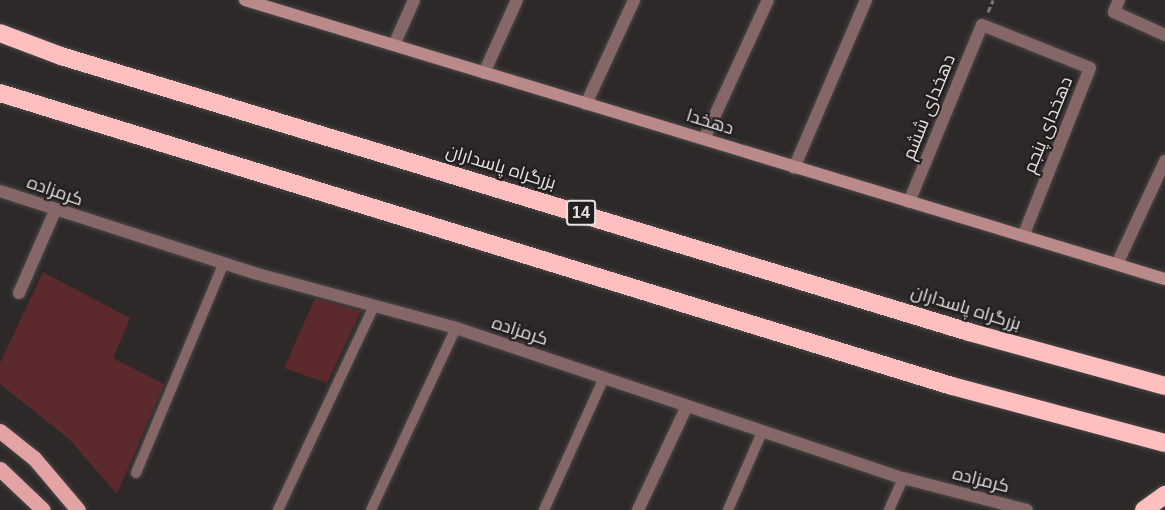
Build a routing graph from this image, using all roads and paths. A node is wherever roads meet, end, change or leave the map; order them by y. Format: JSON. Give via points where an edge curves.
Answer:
{"nodes":[{"id":1,"x":245,"y":0,"type":"edge"},
{"id":2,"x":414,"y":0,"type":"edge"},
{"id":3,"x":517,"y":0,"type":"edge"},
{"id":4,"x":634,"y":0,"type":"edge"},
{"id":5,"x":768,"y":0,"type":"edge"},
{"id":6,"x":866,"y":0,"type":"edge"},
{"id":7,"x":1119,"y":0,"type":"edge"},
{"id":8,"x":278,"y":5,"type":"edge"},
{"id":9,"x":982,"y":25,"type":"joint"},
{"id":10,"x":0,"y":33,"type":"edge"},
{"id":11,"x":1165,"y":34,"type":"edge"},
{"id":12,"x":393,"y":45,"type":"junction"},
{"id":13,"x":484,"y":73,"type":"junction"},
{"id":14,"x":0,"y":93,"type":"edge"},
{"id":15,"x":586,"y":104,"type":"junction"},
{"id":16,"x":704,"y":139,"type":"junction"},
{"id":17,"x":1165,"y":161,"type":"edge"},
{"id":18,"x":794,"y":168,"type":"junction"},
{"id":19,"x":0,"y":192,"type":"edge"},
{"id":20,"x":909,"y":202,"type":"junction"},
{"id":21,"x":55,"y":211,"type":"junction"},
{"id":22,"x":1023,"y":236,"type":"junction"},
{"id":23,"x":224,"y":263,"type":"junction"},
{"id":24,"x":1117,"y":264,"type":"junction"},
{"id":25,"x":1165,"y":279,"type":"edge"},
{"id":26,"x":19,"y":293,"type":"dead end"},
{"id":27,"x":374,"y":306,"type":"junction"},
{"id":28,"x":456,"y":328,"type":"junction"},
{"id":29,"x":604,"y":378,"type":"junction"},
{"id":30,"x":1165,"y":386,"type":"edge"},
{"id":31,"x":687,"y":406,"type":"junction"},
{"id":32,"x":0,"y":431,"type":"edge"},
{"id":33,"x":762,"y":432,"type":"junction"},
{"id":34,"x":1165,"y":443,"type":"edge"},
{"id":35,"x":0,"y":469,"type":"edge"},
{"id":36,"x":136,"y":473,"type":"dead end"},
{"id":37,"x":903,"y":478,"type":"junction"},
{"id":38,"x":1165,"y":495,"type":"edge"},
{"id":39,"x":43,"y":510,"type":"edge"},
{"id":40,"x":78,"y":510,"type":"edge"},
{"id":41,"x":278,"y":510,"type":"edge"},
{"id":42,"x":371,"y":510,"type":"edge"},
{"id":43,"x":544,"y":510,"type":"edge"},
{"id":44,"x":638,"y":510,"type":"edge"},
{"id":45,"x":728,"y":510,"type":"edge"},
{"id":46,"x":889,"y":510,"type":"edge"},
{"id":47,"x":1027,"y":510,"type":"edge"},
{"id":48,"x":1144,"y":510,"type":"edge"}],
"edges":[{"from":1,"to":8,"type":"main road","name":"دهخدا"},
{"from":2,"to":12,"type":"street"},
{"from":3,"to":13,"type":"street"},
{"from":4,"to":15,"type":"street"},
{"from":5,"to":16,"type":"street"},
{"from":6,"to":18,"type":"street"},
{"from":7,"to":11,"type":"street","via":[[1114,12]]},
{"from":8,"to":12,"type":"main road","name":"دهخدا"},
{"from":9,"to":20,"type":"street","name":"دهخدای ششم"},
{"from":9,"to":22,"type":"street","name":"دهخدای پنجم","via":[[1090,68]]},
{"from":10,"to":30,"type":"highway","name":"بزرگراه پاسداران","number":"14","via":[[61,56],[969,332]]},
{"from":12,"to":13,"type":"main road","name":"دهخدا"},
{"from":13,"to":15,"type":"main road","name":"دهخدا"},
{"from":14,"to":34,"type":"highway","via":[[952,387]]},
{"from":15,"to":16,"type":"main road","name":"دهخدا"},
{"from":16,"to":18,"type":"main road","name":"دهخدا"},
{"from":17,"to":24,"type":"street"},
{"from":18,"to":20,"type":"main road","name":"دهخدا"},
{"from":19,"to":21,"type":"street","name":"کرمزاده"},
{"from":20,"to":22,"type":"main road","name":"دهخدا"},
{"from":21,"to":23,"type":"street","name":"کرمزاده"},
{"from":21,"to":26,"type":"street"},
{"from":22,"to":24,"type":"main road","name":"دهخدا"},
{"from":23,"to":27,"type":"street","name":"کرمزاده"},
{"from":23,"to":36,"type":"lane"},
{"from":24,"to":25,"type":"main road","name":"دهخدا"},
{"from":27,"to":28,"type":"street","name":"کرمزاده"},
{"from":27,"to":41,"type":"lane"},
{"from":28,"to":29,"type":"street","name":"کرمزاده"},
{"from":28,"to":42,"type":"lane"},
{"from":29,"to":31,"type":"street","name":"کرمزاده"},
{"from":29,"to":43,"type":"lane"},
{"from":31,"to":33,"type":"street","name":"کرمزاده"},
{"from":31,"to":44,"type":"street"},
{"from":32,"to":40,"type":"main road","via":[[34,458]]},
{"from":33,"to":37,"type":"street","name":"کرمزاده"},
{"from":33,"to":45,"type":"lane"},
{"from":35,"to":39,"type":"main road"},
{"from":37,"to":46,"type":"lane"},
{"from":37,"to":47,"type":"street","name":"کرمزاده"},
{"from":38,"to":48,"type":"highway"}]}
